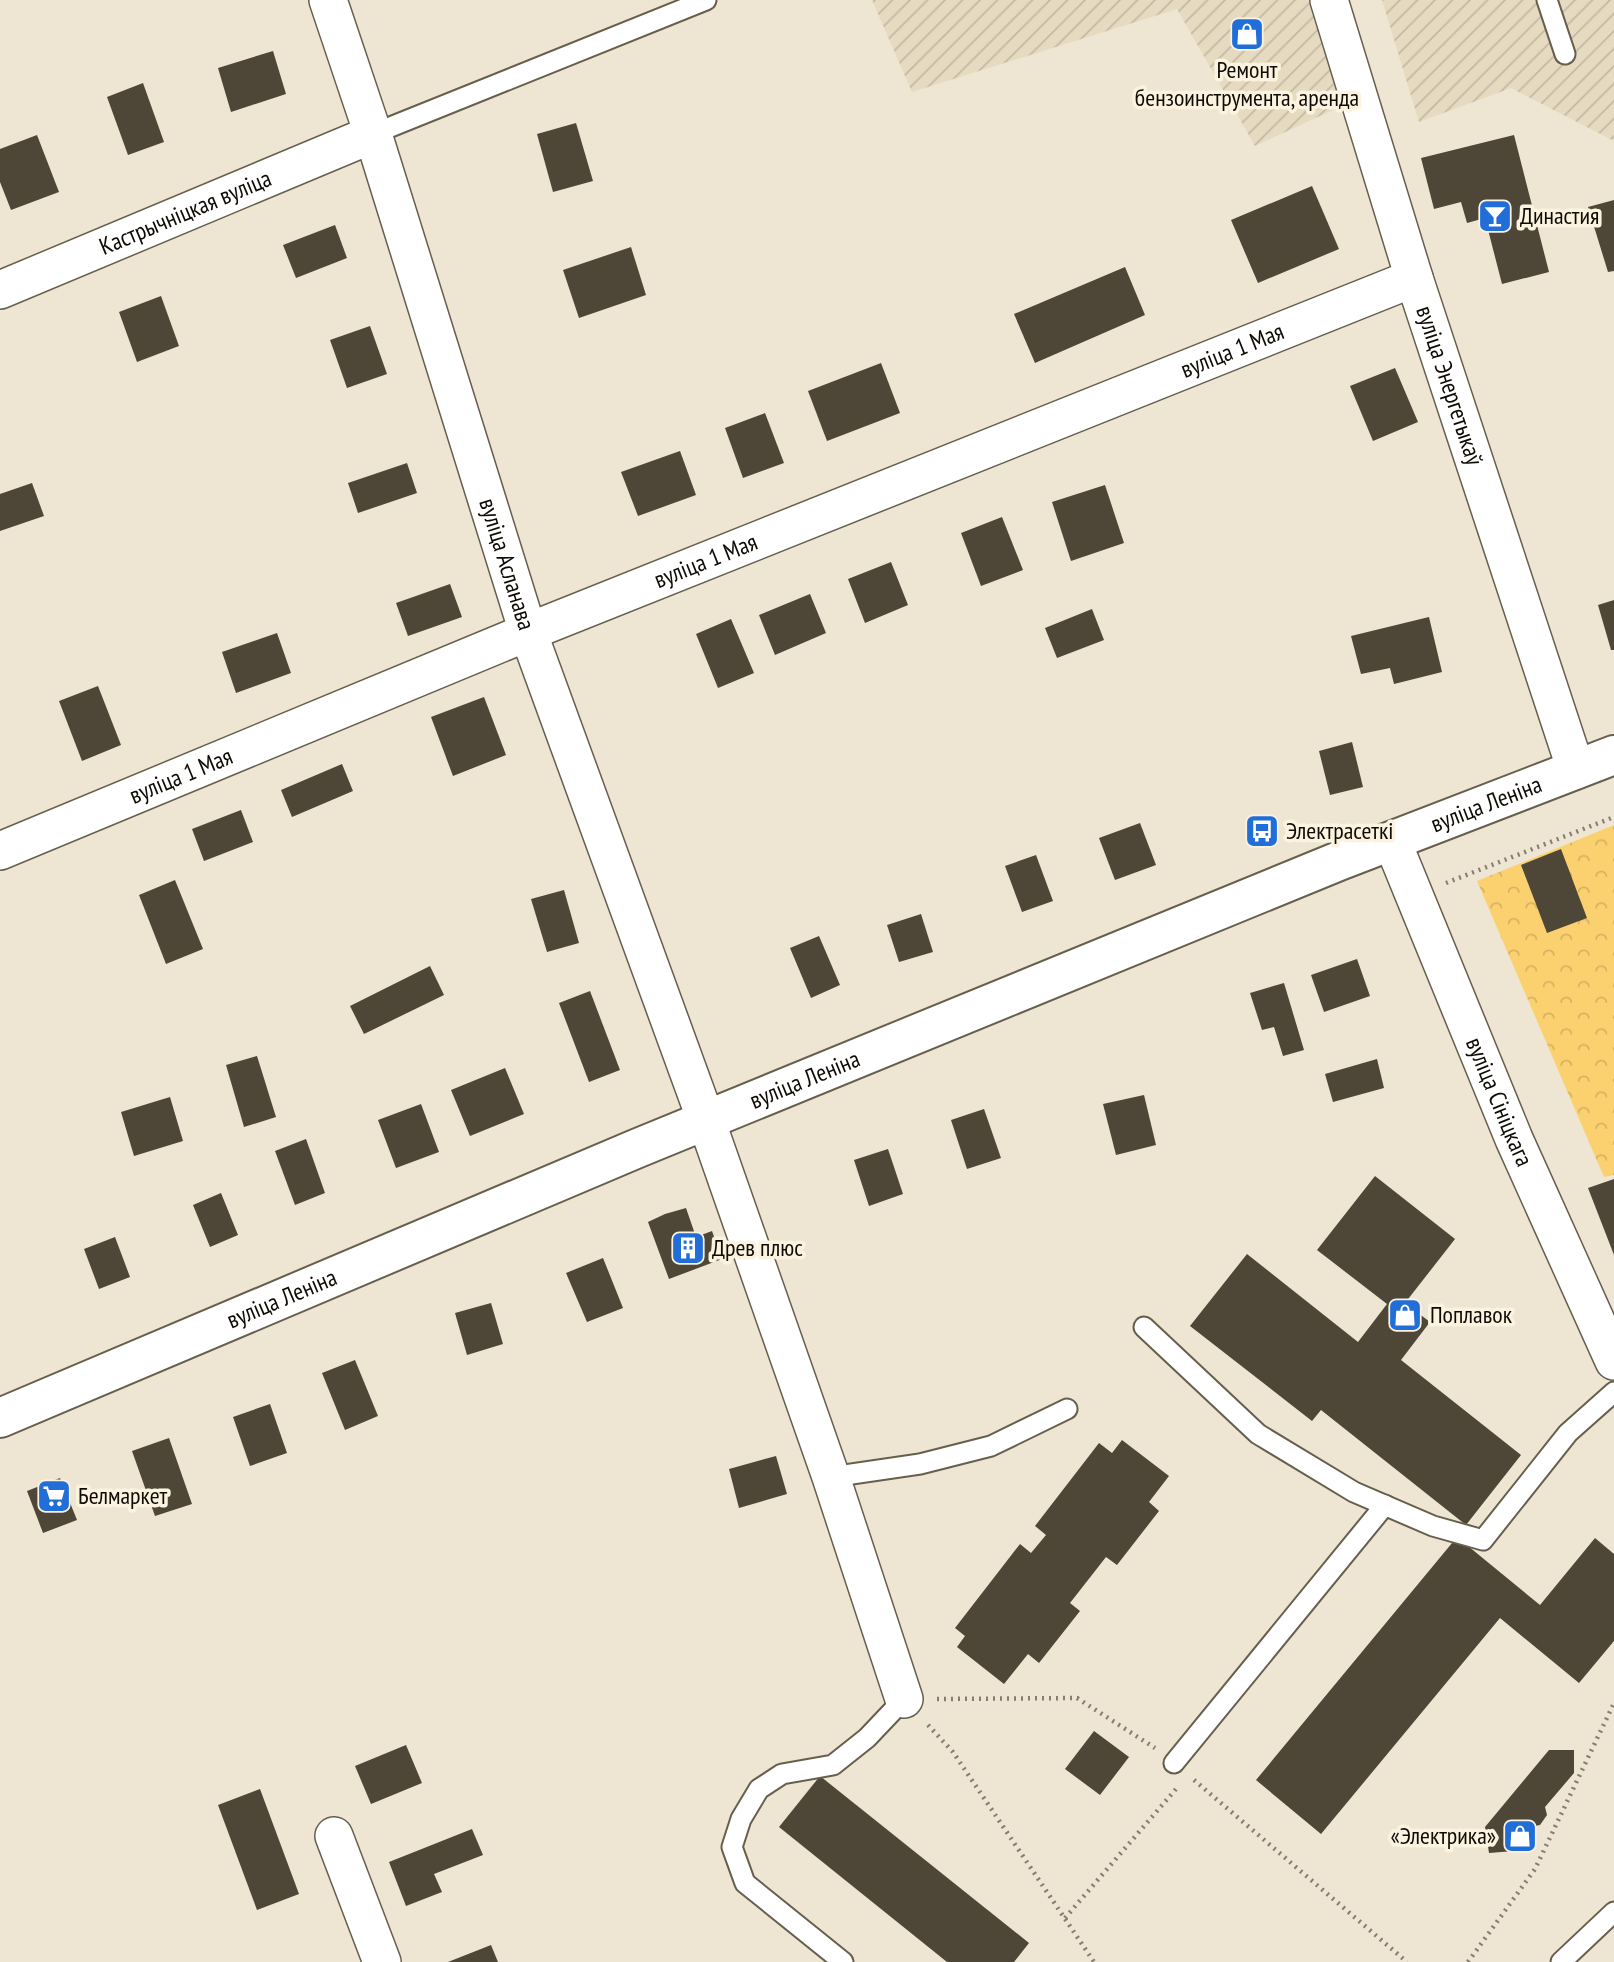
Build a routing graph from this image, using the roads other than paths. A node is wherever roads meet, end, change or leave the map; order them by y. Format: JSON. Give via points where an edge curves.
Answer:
{"nodes":[{"id":1,"x":328,"y":0,"type":"edge"},
{"id":2,"x":706,"y":0,"type":"edge"},
{"id":3,"x":1329,"y":0,"type":"edge"},
{"id":4,"x":1547,"y":0,"type":"edge"},
{"id":5,"x":1565,"y":54,"type":"dead end"},
{"id":6,"x":373,"y":134,"type":"junction"},
{"id":7,"x":1414,"y":278,"type":"junction"},
{"id":8,"x":0,"y":290,"type":"edge"},
{"id":9,"x":528,"y":632,"type":"junction"},
{"id":10,"x":1614,"y":755,"type":"edge"},
{"id":11,"x":1576,"y":770,"type":"junction"},
{"id":12,"x":1392,"y":841,"type":"junction"},
{"id":13,"x":0,"y":851,"type":"edge"},
{"id":14,"x":706,"y":1120,"type":"junction"},
{"id":15,"x":1144,"y":1327,"type":"dead end"},
{"id":16,"x":1614,"y":1361,"type":"edge"},
{"id":17,"x":1614,"y":1392,"type":"edge"},
{"id":18,"x":1067,"y":1409,"type":"dead end"},
{"id":19,"x":0,"y":1418,"type":"edge"},
{"id":20,"x":831,"y":1477,"type":"junction"},
{"id":21,"x":1385,"y":1506,"type":"junction"},
{"id":22,"x":904,"y":1699,"type":"joint"},
{"id":23,"x":1174,"y":1763,"type":"dead end"},
{"id":24,"x":334,"y":1836,"type":"dead end"},
{"id":25,"x":1614,"y":1912,"type":"edge"},
{"id":26,"x":382,"y":1962,"type":"edge"},
{"id":27,"x":843,"y":1962,"type":"edge"},
{"id":28,"x":1560,"y":1962,"type":"edge"}],
"edges":[{"from":1,"to":6,"type":"street","name":"вуліца Асланава"},
{"from":2,"to":6,"type":"lane"},
{"from":3,"to":7,"type":"street","name":"вуліца Энергетыкаў"},
{"from":4,"to":5,"type":"lane"},
{"from":6,"to":8,"type":"street","name":"Кастрычніцкая вуліца"},
{"from":6,"to":9,"type":"street","name":"вуліца Асланава"},
{"from":7,"to":9,"type":"street","name":"вуліца 1 Мая"},
{"from":7,"to":11,"type":"street","name":"вуліца Энергетыкаў"},
{"from":9,"to":13,"type":"street","name":"вуліца 1 Мая"},
{"from":9,"to":14,"type":"street","name":"вуліца Асланава"},
{"from":10,"to":11,"type":"main road","name":"вуліца Леніна"},
{"from":11,"to":12,"type":"main road","name":"вуліца Леніна"},
{"from":12,"to":14,"type":"main road","name":"вуліца Леніна"},
{"from":12,"to":16,"type":"street","name":"вуліца Сініцкага","via":[[1514,1139]]},
{"from":14,"to":19,"type":"main road","name":"вуліца Леніна"},
{"from":14,"to":20,"type":"street","name":"вуліца Асланава"},
{"from":15,"to":21,"type":"lane","via":[[1258,1434]]},
{"from":17,"to":21,"type":"lane","via":[[1568,1433],[1483,1540]]},
{"from":18,"to":20,"type":"lane","via":[[991,1446],[920,1464]]},
{"from":20,"to":22,"type":"street","name":"вуліца Асланава"},
{"from":21,"to":23,"type":"lane"},
{"from":22,"to":27,"type":"lane","via":[[833,1765],[782,1774],[759,1789],[741,1819],[732,1847],[745,1883]]},
{"from":24,"to":26,"type":"street"},
{"from":25,"to":28,"type":"lane"}]}
